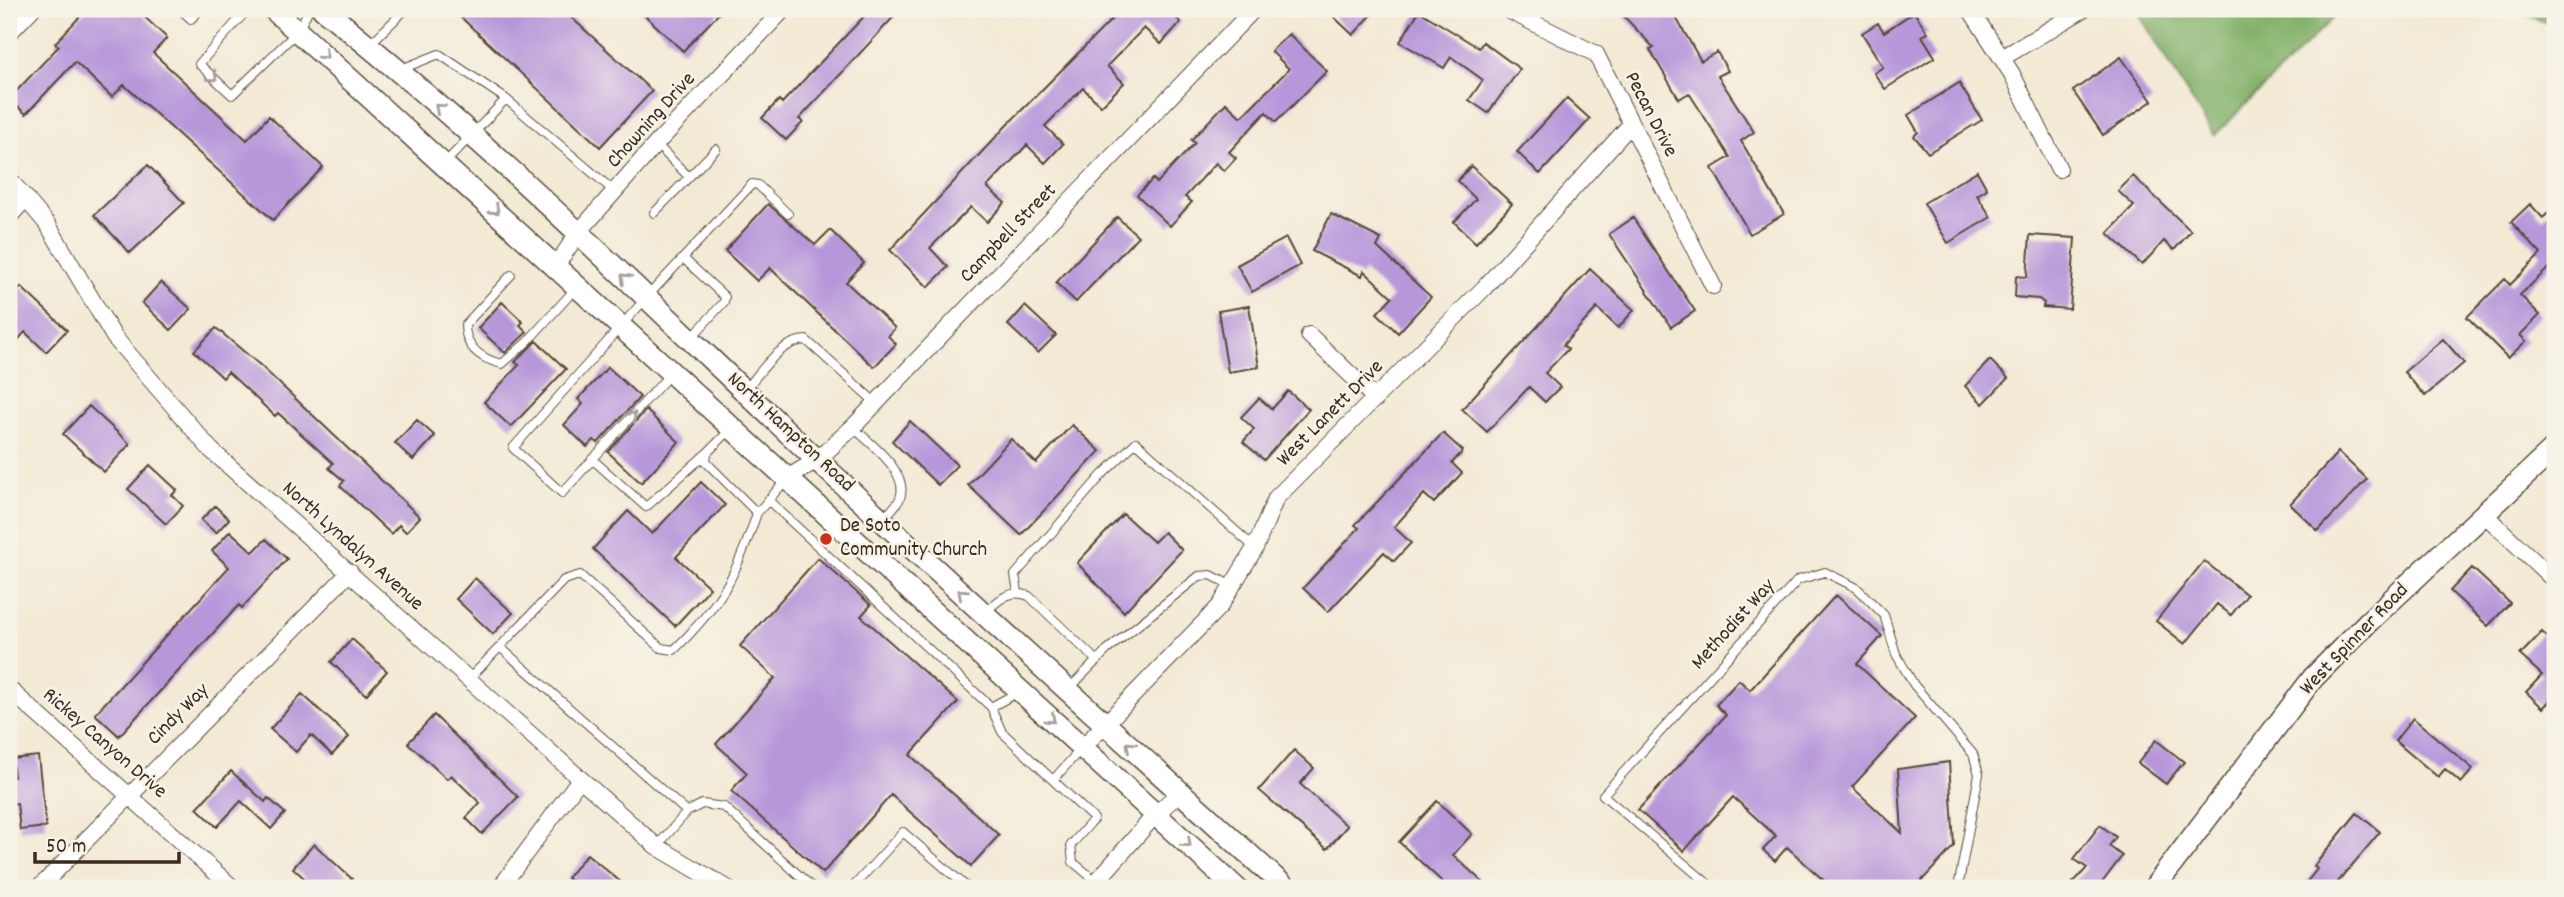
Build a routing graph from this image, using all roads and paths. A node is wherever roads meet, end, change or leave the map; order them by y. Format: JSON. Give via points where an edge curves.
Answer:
{"nodes":[{"id":1,"x":32,"y":9,"type":"edge"},
{"id":2,"x":180,"y":9,"type":"edge"},
{"id":3,"x":201,"y":9,"type":"edge"},
{"id":4,"x":248,"y":9,"type":"edge"},
{"id":5,"x":274,"y":9,"type":"edge"},
{"id":6,"x":309,"y":9,"type":"edge"},
{"id":7,"x":323,"y":9,"type":"edge"},
{"id":8,"x":406,"y":9,"type":"edge"},
{"id":9,"x":784,"y":9,"type":"edge"},
{"id":10,"x":1254,"y":9,"type":"edge"},
{"id":11,"x":1506,"y":9,"type":"edge"},
{"id":12,"x":1970,"y":9,"type":"edge"},
{"id":13,"x":2084,"y":9,"type":"edge"},
{"id":14,"x":298,"y":31,"type":"junction"},
{"id":15,"x":9,"y":33,"type":"edge"},
{"id":16,"x":369,"y":45,"type":"junction"},
{"id":17,"x":2002,"y":58,"type":"junction"},
{"id":18,"x":396,"y":71,"type":"junction"},
{"id":19,"x":413,"y":86,"type":"junction"},
{"id":20,"x":506,"y":99,"type":"junction"},
{"id":21,"x":386,"y":112,"type":"junction"},
{"id":22,"x":1631,"y":124,"type":"junction"},
{"id":23,"x":472,"y":137,"type":"junction"},
{"id":24,"x":656,"y":144,"type":"junction"},
{"id":25,"x":716,"y":149,"type":"dead end"},
{"id":26,"x":444,"y":164,"type":"junction"},
{"id":27,"x":2059,"y":169,"type":"dead end"},
{"id":28,"x":689,"y":177,"type":"junction"},
{"id":29,"x":9,"y":179,"type":"edge"},
{"id":30,"x":616,"y":192,"type":"junction"},
{"id":31,"x":26,"y":198,"type":"junction"},
{"id":32,"x":654,"y":213,"type":"dead end"},
{"id":33,"x":788,"y":214,"type":"dead end"},
{"id":34,"x":9,"y":217,"type":"edge"},
{"id":35,"x":578,"y":233,"type":"junction"},
{"id":36,"x":683,"y":258,"type":"junction"},
{"id":37,"x":556,"y":266,"type":"junction"},
{"id":38,"x":511,"y":275,"type":"dead end"},
{"id":39,"x":1713,"y":286,"type":"dead end"},
{"id":40,"x":578,"y":287,"type":"junction"},
{"id":41,"x":646,"y":298,"type":"junction"},
{"id":42,"x":621,"y":326,"type":"junction"},
{"id":43,"x":1309,"y":335,"type":"dead end"},
{"id":44,"x":690,"y":340,"type":"junction"},
{"id":45,"x":671,"y":372,"type":"junction"},
{"id":46,"x":744,"y":391,"type":"junction"},
{"id":47,"x":1376,"y":399,"type":"junction"},
{"id":48,"x":876,"y":403,"type":"junction"},
{"id":49,"x":853,"y":427,"type":"junction"},
{"id":50,"x":732,"y":428,"type":"junction"},
{"id":51,"x":2555,"y":449,"type":"edge"},
{"id":52,"x":707,"y":453,"type":"junction"},
{"id":53,"x":592,"y":459,"type":"junction"},
{"id":54,"x":817,"y":460,"type":"junction"},
{"id":55,"x":788,"y":478,"type":"junction"},
{"id":56,"x":768,"y":500,"type":"junction"},
{"id":57,"x":757,"y":513,"type":"junction"},
{"id":58,"x":2483,"y":513,"type":"junction"},
{"id":59,"x":882,"y":520,"type":"junction"},
{"id":60,"x":901,"y":537,"type":"junction"},
{"id":61,"x":1255,"y":548,"type":"junction"},
{"id":62,"x":879,"y":562,"type":"junction"},
{"id":63,"x":350,"y":572,"type":"junction"},
{"id":64,"x":2555,"y":581,"type":"edge"},
{"id":65,"x":1230,"y":585,"type":"junction"},
{"id":66,"x":1018,"y":592,"type":"junction"},
{"id":67,"x":984,"y":613,"type":"junction"},
{"id":68,"x":500,"y":648,"type":"junction"},
{"id":69,"x":1097,"y":661,"type":"junction"},
{"id":70,"x":1042,"y":666,"type":"junction"},
{"id":71,"x":469,"y":680,"type":"junction"},
{"id":72,"x":9,"y":689,"type":"edge"},
{"id":73,"x":1068,"y":690,"type":"junction"},
{"id":74,"x":1020,"y":691,"type":"junction"},
{"id":75,"x":991,"y":707,"type":"junction"},
{"id":76,"x":1107,"y":725,"type":"junction"},
{"id":77,"x":1082,"y":748,"type":"junction"},
{"id":78,"x":580,"y":779,"type":"junction"},
{"id":79,"x":1053,"y":780,"type":"junction"},
{"id":80,"x":1180,"y":792,"type":"junction"},
{"id":81,"x":130,"y":794,"type":"junction"},
{"id":82,"x":687,"y":812,"type":"junction"},
{"id":83,"x":1155,"y":815,"type":"junction"},
{"id":84,"x":656,"y":846,"type":"junction"},
{"id":85,"x":1094,"y":885,"type":"edge"},
{"id":86,"x":39,"y":888,"type":"edge"},
{"id":87,"x":233,"y":888,"type":"edge"},
{"id":88,"x":500,"y":888,"type":"edge"},
{"id":89,"x":727,"y":888,"type":"edge"},
{"id":90,"x":813,"y":888,"type":"edge"},
{"id":91,"x":852,"y":888,"type":"edge"},
{"id":92,"x":968,"y":888,"type":"edge"},
{"id":93,"x":1236,"y":888,"type":"edge"},
{"id":94,"x":1286,"y":888,"type":"edge"},
{"id":95,"x":1713,"y":888,"type":"edge"},
{"id":96,"x":1958,"y":888,"type":"edge"},
{"id":97,"x":2154,"y":888,"type":"edge"}],
"edges":[{"from":1,"to":15,"type":"street"},
{"from":2,"to":3,"type":"lane","via":[[191,19]]},
{"from":4,"to":14,"type":"lane","one_way":true,"via":[[199,64],[232,95]]},
{"from":5,"to":14,"type":"main road","name":"North Hampton Road"},
{"from":6,"to":14,"type":"lane"},
{"from":7,"to":16,"type":"main road","name":"North Hampton Road"},
{"from":8,"to":16,"type":"lane"},
{"from":9,"to":24,"type":"street","name":"Chowning Drive"},
{"from":10,"to":48,"type":"street","name":"Campbell Street"},
{"from":11,"to":22,"type":"street","name":"Pecan Drive","via":[[1596,54]]},
{"from":12,"to":17,"type":"street"},
{"from":13,"to":17,"type":"street"},
{"from":14,"to":21,"type":"main road","name":"North Hampton Road","one_way":true},
{"from":16,"to":18,"type":"main road","name":"North Hampton Road"},
{"from":17,"to":27,"type":"street"},
{"from":18,"to":19,"type":"main road","name":"North Hampton Road"},
{"from":18,"to":20,"type":"lane","via":[[439,54]]},
{"from":19,"to":21,"type":"main road"},
{"from":23,"to":19,"type":"main road","name":"North Hampton Road","one_way":true},
{"from":20,"to":23,"type":"lane"},
{"from":20,"to":30,"type":"lane"},
{"from":21,"to":26,"type":"main road","name":"North Hampton Road"},
{"from":22,"to":39,"type":"street","name":"Pecan Drive"},
{"from":22,"to":47,"type":"street","name":"West Lanett Drive","via":[[1484,288]]},
{"from":23,"to":26,"type":"lane"},
{"from":23,"to":35,"type":"main road","name":"North Hampton Road"},
{"from":24,"to":28,"type":"lane"},
{"from":24,"to":30,"type":"street","name":"Chowning Drive"},
{"from":25,"to":28,"type":"lane"},
{"from":26,"to":37,"type":"main road","name":"North Hampton Road","one_way":true},
{"from":28,"to":32,"type":"lane"},
{"from":29,"to":31,"type":"street","name":"North Lyndalyn Avenue"},
{"from":30,"to":35,"type":"street","name":"Chowning Drive"},
{"from":31,"to":34,"type":"street"},
{"from":31,"to":63,"type":"street","name":"North Lyndalyn Avenue","via":[[48,225],[114,337],[153,384],[211,450]]},
{"from":33,"to":36,"type":"lane","via":[[752,184]]},
{"from":35,"to":37,"type":"street","name":"Chowning Drive"},
{"from":41,"to":35,"type":"main road","name":"North Hampton Road","one_way":true},
{"from":36,"to":41,"type":"lane"},
{"from":36,"to":44,"type":"lane","via":[[725,297]]},
{"from":37,"to":40,"type":"main road","name":"North Hampton Road"},
{"from":38,"to":40,"type":"lane","via":[[465,325],[471,348],[502,364]]},
{"from":40,"to":42,"type":"main road","name":"North Hampton Road"},
{"from":41,"to":42,"type":"lane"},
{"from":41,"to":44,"type":"main road","name":"North Hampton Road"},
{"from":42,"to":45,"type":"main road","name":"North Hampton Road"},
{"from":42,"to":53,"type":"lane","via":[[513,448],[562,493]]},
{"from":43,"to":47,"type":"street"},
{"from":44,"to":46,"type":"main road","name":"North Hampton Road"},
{"from":45,"to":50,"type":"main road","name":"North Hampton Road"},
{"from":53,"to":45,"type":"lane","one_way":true},
{"from":46,"to":48,"type":"lane","via":[[785,347],[806,340]]},
{"from":46,"to":54,"type":"main road","name":"North Hampton Road"},
{"from":47,"to":61,"type":"street","name":"West Lanett Drive","via":[[1276,498]]},
{"from":48,"to":49,"type":"street","name":"Campbell Street"},
{"from":49,"to":54,"type":"street","name":"Campbell Street"},
{"from":49,"to":59,"type":"lane","via":[[895,469],[901,484],[900,498]]},
{"from":50,"to":52,"type":"lane"},
{"from":50,"to":55,"type":"main road","name":"North Hampton Road"},
{"from":51,"to":58,"type":"main road","name":"West Spinner Road"},
{"from":52,"to":53,"type":"lane","via":[[646,507]]},
{"from":52,"to":57,"type":"lane","via":[[706,462]]},
{"from":54,"to":55,"type":"street","name":"Campbell Street"},
{"from":54,"to":59,"type":"main road","name":"North Hampton Road"},
{"from":55,"to":56,"type":"lane"},
{"from":55,"to":62,"type":"main road","name":"North Hampton Road"},
{"from":56,"to":57,"type":"lane"},
{"from":56,"to":75,"type":"lane"},
{"from":57,"to":68,"type":"lane","via":[[731,582],[713,610],[674,650],[661,648],[580,575],[564,580]]},
{"from":58,"to":64,"type":"street"},
{"from":58,"to":97,"type":"main road","name":"West Spinner Road","via":[[2314,678]]},
{"from":59,"to":60,"type":"main road","name":"North Hampton Road"},
{"from":60,"to":62,"type":"main road"},
{"from":67,"to":60,"type":"main road","name":"North Hampton Road","one_way":true},
{"from":61,"to":65,"type":"street","name":"West Lanett Drive"},
{"from":61,"to":66,"type":"lane","via":[[1136,442],[1015,575]]},
{"from":62,"to":74,"type":"main road","name":"North Hampton Road"},
{"from":63,"to":71,"type":"street","name":"North Lyndalyn Avenue"},
{"from":63,"to":81,"type":"street","name":"Cindy Way"},
{"from":65,"to":69,"type":"lane","via":[[1211,575],[1199,576]]},
{"from":65,"to":76,"type":"street","name":"West Lanett Drive","via":[[1220,607]]},
{"from":66,"to":67,"type":"lane","via":[[1008,593]]},
{"from":66,"to":69,"type":"lane","via":[[1029,596]]},
{"from":67,"to":70,"type":"main road","name":"North Hampton Road"},
{"from":68,"to":71,"type":"lane"},
{"from":68,"to":82,"type":"lane"},
{"from":69,"to":73,"type":"lane"},
{"from":70,"to":73,"type":"main road","name":"North Hampton Road"},
{"from":70,"to":74,"type":"main road"},
{"from":71,"to":78,"type":"street","name":"North Lyndalyn Avenue"},
{"from":72,"to":81,"type":"street","name":"Rickey Canyon Drive"},
{"from":73,"to":76,"type":"main road","name":"North Hampton Road"},
{"from":74,"to":75,"type":"lane"},
{"from":74,"to":77,"type":"main road","name":"North Hampton Road","one_way":true},
{"from":75,"to":79,"type":"lane","via":[[1002,732]]},
{"from":76,"to":77,"type":"street","name":"West Lanett Drive"},
{"from":80,"to":76,"type":"main road","name":"North Hampton Road","one_way":true},
{"from":77,"to":79,"type":"lane"},
{"from":77,"to":83,"type":"main road","name":"North Hampton Road"},
{"from":78,"to":84,"type":"street","name":"North Lyndalyn Avenue"},
{"from":78,"to":88,"type":"street"},
{"from":79,"to":85,"type":"lane","via":[[1094,819],[1071,845],[1073,862]]},
{"from":80,"to":83,"type":"street"},
{"from":80,"to":94,"type":"main road","name":"North Hampton Road"},
{"from":81,"to":86,"type":"street","name":"Cindy Way"},
{"from":81,"to":87,"type":"street","name":"Rickey Canyon Drive"},
{"from":82,"to":84,"type":"lane"},
{"from":82,"to":90,"type":"lane","via":[[702,804],[724,807]]},
{"from":83,"to":85,"type":"street"},
{"from":83,"to":93,"type":"main road","name":"North Hampton Road","one_way":true},
{"from":84,"to":89,"type":"street","name":"North Lyndalyn Avenue"},
{"from":91,"to":92,"type":"lane","via":[[904,832]]},
{"from":95,"to":96,"type":"lane","name":"Methodist Way","via":[[1603,795],[1798,580],[1825,572],[1857,588],[1884,615],[1896,654],[1914,685],[1973,754],[1979,774]]}]}
